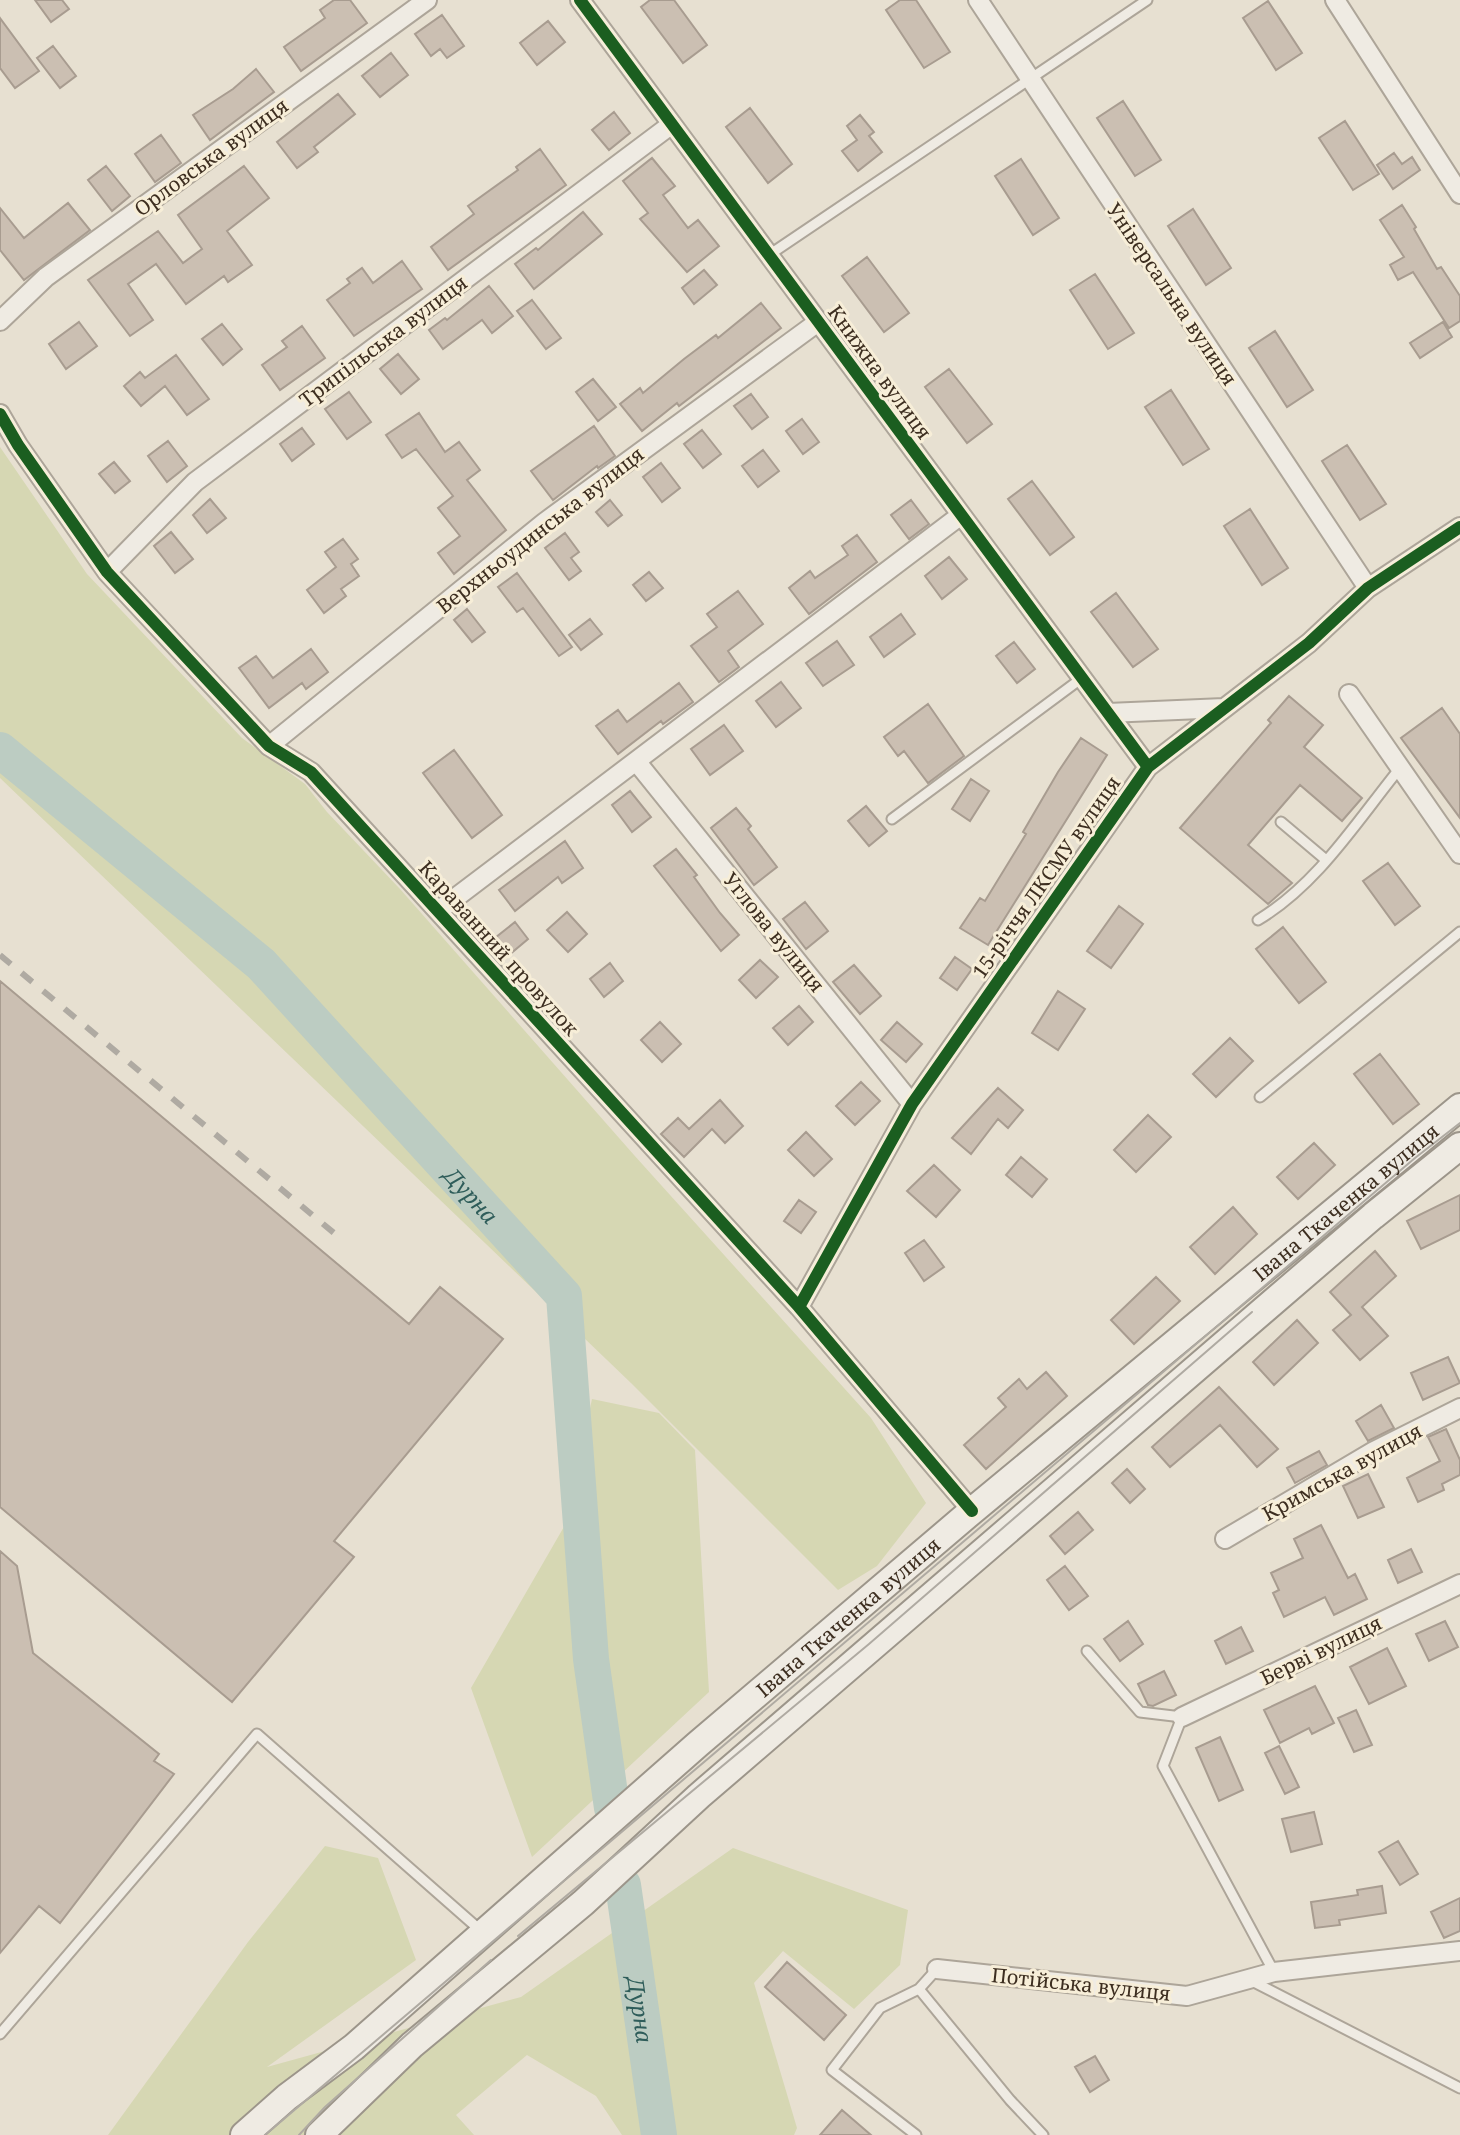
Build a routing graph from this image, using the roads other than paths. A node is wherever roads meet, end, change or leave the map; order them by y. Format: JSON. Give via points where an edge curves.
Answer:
{"nodes":[{"id":1,"x":427,"y":0,"type":"edge"},
{"id":2,"x":580,"y":0,"type":"edge"},
{"id":3,"x":978,"y":0,"type":"edge"},
{"id":4,"x":1147,"y":0,"type":"edge"},
{"id":5,"x":1335,"y":0,"type":"edge"},
{"id":6,"x":1028,"y":79,"type":"junction"},
{"id":7,"x":672,"y":124,"type":"junction"},
{"id":8,"x":1460,"y":194,"type":"edge"},
{"id":9,"x":769,"y":255,"type":"junction"},
{"id":10,"x":0,"y":321,"type":"edge"},
{"id":11,"x":818,"y":322,"type":"junction"},
{"id":12,"x":0,"y":414,"type":"edge"},
{"id":13,"x":961,"y":515,"type":"junction"},
{"id":14,"x":1460,"y":527,"type":"edge"},
{"id":15,"x":107,"y":572,"type":"junction"},
{"id":16,"x":1368,"y":588,"type":"junction"},
{"id":17,"x":1082,"y":678,"type":"junction"},
{"id":18,"x":1349,"y":694,"type":"dead end"},
{"id":19,"x":1224,"y":708,"type":"junction"},
{"id":20,"x":1108,"y":713,"type":"junction"},
{"id":21,"x":269,"y":746,"type":"junction"},
{"id":22,"x":636,"y":761,"type":"junction"},
{"id":23,"x":1148,"y":767,"type":"junction"},
{"id":24,"x":1400,"y":768,"type":"junction"},
{"id":25,"x":892,"y":819,"type":"dead end"},
{"id":26,"x":1281,"y":822,"type":"dead end"},
{"id":27,"x":1460,"y":854,"type":"edge"},
{"id":28,"x":1326,"y":860,"type":"junction"},
{"id":29,"x":438,"y":911,"type":"junction"},
{"id":30,"x":1258,"y":920,"type":"dead end"},
{"id":31,"x":1460,"y":932,"type":"edge"},
{"id":32,"x":1260,"y":1097,"type":"dead end"},
{"id":33,"x":912,"y":1104,"type":"junction"},
{"id":34,"x":1460,"y":1107,"type":"edge"},
{"id":35,"x":1460,"y":1146,"type":"edge"},
{"id":36,"x":799,"y":1307,"type":"junction"},
{"id":37,"x":1460,"y":1408,"type":"edge"},
{"id":38,"x":972,"y":1511,"type":"junction"},
{"id":39,"x":1225,"y":1539,"type":"dead end"},
{"id":40,"x":1460,"y":1584,"type":"edge"},
{"id":41,"x":1087,"y":1651,"type":"dead end"},
{"id":42,"x":1182,"y":1717,"type":"junction"},
{"id":43,"x":483,"y":1933,"type":"junction"},
{"id":44,"x":1460,"y":1951,"type":"edge"},
{"id":45,"x":937,"y":1969,"type":"joint"},
{"id":46,"x":1274,"y":1972,"type":"junction"},
{"id":47,"x":1250,"y":1980,"type":"junction"},
{"id":48,"x":919,"y":1989,"type":"junction"},
{"id":49,"x":0,"y":2034,"type":"edge"},
{"id":50,"x":1460,"y":2088,"type":"edge"},
{"id":51,"x":244,"y":2135,"type":"edge"},
{"id":52,"x":319,"y":2135,"type":"edge"},
{"id":53,"x":916,"y":2135,"type":"edge"},
{"id":54,"x":1043,"y":2135,"type":"edge"}],
"edges":[{"from":1,"to":10,"type":"street","name":"Орловська вулиця","via":[[46,277]]},
{"from":2,"to":7,"type":"street","name":"Книжна вулиця"},
{"from":3,"to":6,"type":"street","name":"Універсальна вулиця"},
{"from":4,"to":6,"type":"lane"},
{"from":5,"to":8,"type":"street"},
{"from":6,"to":9,"type":"lane"},
{"from":6,"to":16,"type":"street","name":"Універсальна вулиця"},
{"from":7,"to":9,"type":"street","name":"Книжна вулиця"},
{"from":7,"to":15,"type":"street","name":"Трипільська вулиця","via":[[195,482]]},
{"from":9,"to":11,"type":"street","name":"Книжна вулиця"},
{"from":11,"to":13,"type":"street","name":"Книжна вулиця"},
{"from":11,"to":21,"type":"street","name":"Верхньоудинська вулиця","via":[[545,522]]},
{"from":12,"to":15,"type":"street","name":"Караванний провулок"},
{"from":13,"to":17,"type":"street","name":"Книжна вулиця"},
{"from":13,"to":22,"type":"street"},
{"from":14,"to":16,"type":"street","name":"15-річчя ЛКСМУ вулиця"},
{"from":15,"to":21,"type":"street","name":"Караванний провулок"},
{"from":16,"to":19,"type":"street","name":"15-річчя ЛКСМУ вулиця","via":[[1309,643]]},
{"from":17,"to":20,"type":"street","name":"Книжна вулиця"},
{"from":17,"to":25,"type":"lane"},
{"from":18,"to":24,"type":"street"},
{"from":19,"to":20,"type":"street"},
{"from":19,"to":23,"type":"street","name":"15-річчя ЛКСМУ вулиця"},
{"from":20,"to":23,"type":"street","name":"Книжна вулиця"},
{"from":21,"to":29,"type":"street","name":"Караванний провулок","via":[[311,772]]},
{"from":22,"to":29,"type":"street"},
{"from":22,"to":33,"type":"street","name":"Углова вулиця"},
{"from":23,"to":33,"type":"street","name":"15-річчя ЛКСМУ вулиця"},
{"from":24,"to":27,"type":"street"},
{"from":24,"to":28,"type":"lane"},
{"from":26,"to":28,"type":"lane"},
{"from":28,"to":30,"type":"lane","via":[[1285,904]]},
{"from":29,"to":36,"type":"street","name":"Караванний провулок"},
{"from":31,"to":32,"type":"lane"},
{"from":33,"to":36,"type":"street","name":"15-річчя ЛКСМУ вулиця"},
{"from":34,"to":38,"type":"main road","name":"Івана Ткаченка вулиця"},
{"from":35,"to":52,"type":"main road","name":"Івана Ткаченка вулиця","via":[[699,1796],[583,1903],[412,2045]]},
{"from":36,"to":38,"type":"street","name":"Караванний провулок"},
{"from":37,"to":39,"type":"street","name":"Кримська вулиця","via":[[1374,1451]]},
{"from":38,"to":43,"type":"main road","name":"Івана Ткаченка вулиця"},
{"from":40,"to":42,"type":"street","name":"Берві вулиця"},
{"from":41,"to":42,"type":"lane","via":[[1140,1712]]},
{"from":42,"to":46,"type":"lane","via":[[1163,1766]]},
{"from":43,"to":49,"type":"lane","via":[[257,1734]]},
{"from":43,"to":51,"type":"main road","name":"Івана Ткаченка вулиця"},
{"from":44,"to":46,"type":"street","name":"Потійська вулиця"},
{"from":45,"to":47,"type":"street","name":"Потійська вулиця","via":[[1187,1996]]},
{"from":45,"to":48,"type":"lane"},
{"from":46,"to":47,"type":"street","name":"Потійська вулиця"},
{"from":47,"to":50,"type":"lane"},
{"from":48,"to":53,"type":"lane","via":[[880,2008],[832,2070]]},
{"from":48,"to":54,"type":"lane"}]}
